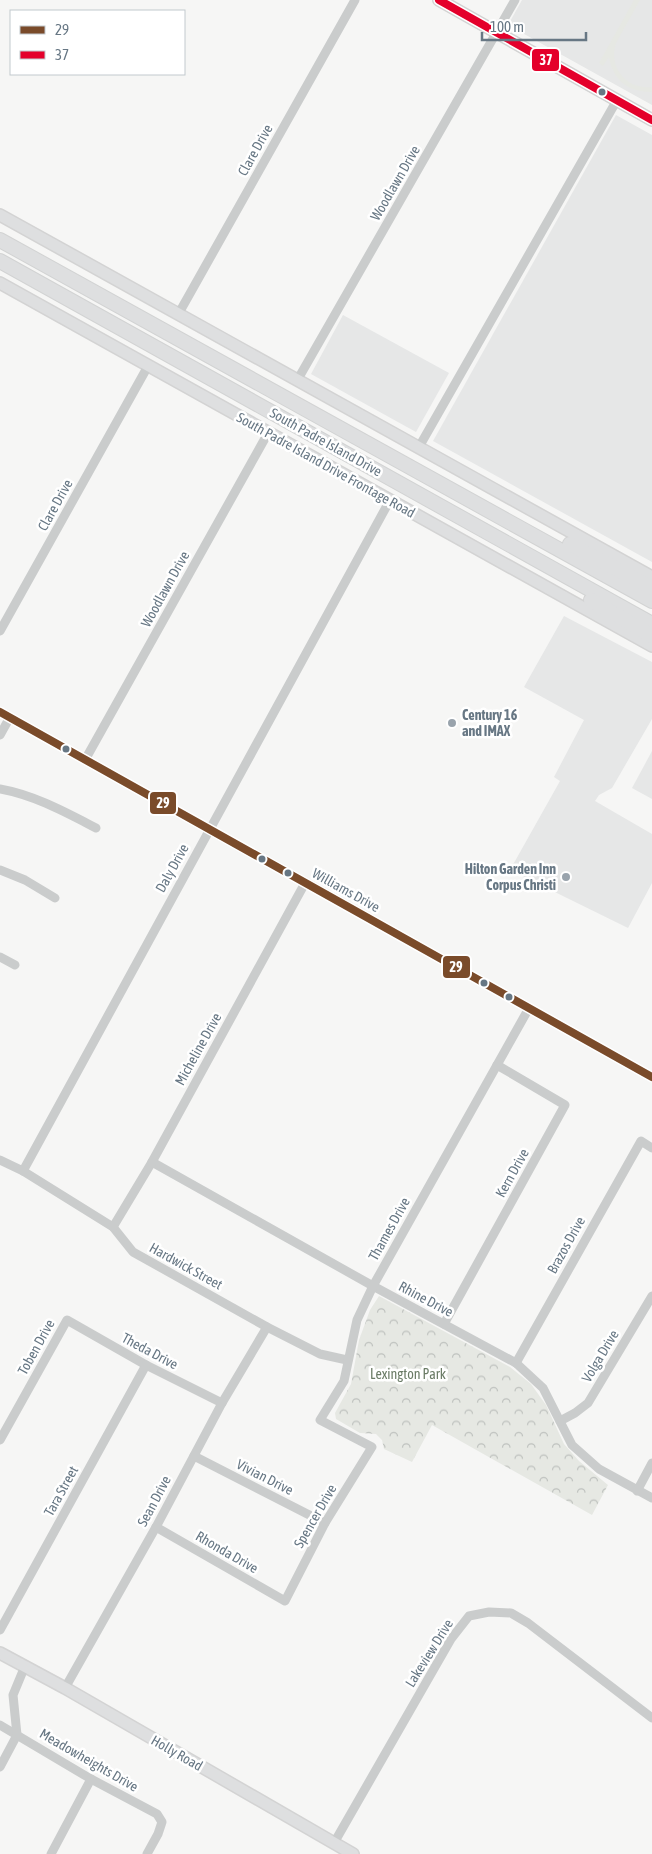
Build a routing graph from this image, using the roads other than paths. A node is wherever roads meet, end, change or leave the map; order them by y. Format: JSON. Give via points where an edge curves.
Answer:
{"nodes":[{"id":1,"x":355,"y":0,"type":"edge"},
{"id":2,"x":439,"y":0,"type":"edge"},
{"id":3,"x":515,"y":0,"type":"edge"},
{"id":4,"x":498,"y":32,"type":"junction"},
{"id":5,"x":617,"y":100,"type":"junction"},
{"id":6,"x":652,"y":120,"type":"edge"},
{"id":7,"x":0,"y":215,"type":"edge"},
{"id":8,"x":0,"y":240,"type":"edge"},
{"id":9,"x":0,"y":261,"type":"edge"},
{"id":10,"x":0,"y":284,"type":"edge"},
{"id":11,"x":178,"y":313,"type":"junction"},
{"id":12,"x":148,"y":366,"type":"junction"},
{"id":13,"x":298,"y":379,"type":"junction"},
{"id":14,"x":268,"y":433,"type":"junction"},
{"id":15,"x":419,"y":447,"type":"junction"},
{"id":16,"x":454,"y":490,"type":"junction"},
{"id":17,"x":390,"y":500,"type":"junction"},
{"id":18,"x":506,"y":542,"type":"junction"},
{"id":19,"x":652,"y":576,"type":"edge"},
{"id":20,"x":652,"y":588,"type":"edge"},
{"id":21,"x":652,"y":601,"type":"edge"},
{"id":22,"x":652,"y":624,"type":"edge"},
{"id":23,"x":0,"y":631,"type":"edge"},
{"id":24,"x":652,"y":636,"type":"edge"},
{"id":25,"x":652,"y":646,"type":"edge"},
{"id":26,"x":0,"y":712,"type":"edge"},
{"id":27,"x":10,"y":718,"type":"junction"},
{"id":28,"x":0,"y":735,"type":"edge"},
{"id":29,"x":85,"y":760,"type":"junction"},
{"id":30,"x":0,"y":789,"type":"edge"},
{"id":31,"x":96,"y":828,"type":"dead end"},
{"id":32,"x":209,"y":828,"type":"junction"},
{"id":33,"x":0,"y":870,"type":"edge"},
{"id":34,"x":305,"y":883,"type":"junction"},
{"id":35,"x":55,"y":898,"type":"dead end"},
{"id":36,"x":0,"y":957,"type":"edge"},
{"id":37,"x":15,"y":965,"type":"dead end"},
{"id":38,"x":529,"y":1008,"type":"junction"},
{"id":39,"x":497,"y":1065,"type":"junction"},
{"id":40,"x":652,"y":1077,"type":"edge"},
{"id":41,"x":652,"y":1148,"type":"edge"},
{"id":42,"x":0,"y":1160,"type":"edge"},
{"id":43,"x":152,"y":1162,"type":"junction"},
{"id":44,"x":23,"y":1171,"type":"junction"},
{"id":45,"x":113,"y":1227,"type":"junction"},
{"id":46,"x":374,"y":1286,"type":"junction"},
{"id":47,"x":652,"y":1296,"type":"edge"},
{"id":48,"x":67,"y":1320,"type":"joint"},
{"id":49,"x":444,"y":1324,"type":"junction"},
{"id":50,"x":267,"y":1327,"type":"junction"},
{"id":51,"x":347,"y":1360,"type":"junction"},
{"id":52,"x":516,"y":1363,"type":"junction"},
{"id":53,"x":146,"y":1365,"type":"junction"},
{"id":54,"x":222,"y":1403,"type":"junction"},
{"id":55,"x":560,"y":1421,"type":"junction"},
{"id":56,"x":0,"y":1440,"type":"edge"},
{"id":57,"x":372,"y":1447,"type":"joint"},
{"id":58,"x":194,"y":1456,"type":"junction"},
{"id":59,"x":652,"y":1463,"type":"edge"},
{"id":60,"x":637,"y":1491,"type":"junction"},
{"id":61,"x":652,"y":1498,"type":"edge"},
{"id":62,"x":325,"y":1523,"type":"junction"},
{"id":63,"x":156,"y":1527,"type":"junction"},
{"id":64,"x":284,"y":1601,"type":"joint"},
{"id":65,"x":0,"y":1630,"type":"edge"},
{"id":66,"x":0,"y":1652,"type":"edge"},
{"id":67,"x":25,"y":1666,"type":"junction"},
{"id":68,"x":65,"y":1688,"type":"junction"},
{"id":69,"x":652,"y":1718,"type":"edge"},
{"id":70,"x":0,"y":1725,"type":"edge"},
{"id":71,"x":18,"y":1735,"type":"junction"},
{"id":72,"x":0,"y":1767,"type":"edge"},
{"id":73,"x":91,"y":1779,"type":"junction"},
{"id":74,"x":334,"y":1843,"type":"junction"},
{"id":75,"x":51,"y":1854,"type":"edge"},
{"id":76,"x":146,"y":1854,"type":"edge"},
{"id":77,"x":354,"y":1854,"type":"edge"}],
"edges":[{"from":1,"to":11,"type":"street","name":"Clare Drive"},
{"from":2,"to":4,"type":"main road"},
{"from":3,"to":4,"type":"street","name":"Woodlawn Drive"},
{"from":4,"to":5,"type":"main road"},
{"from":4,"to":13,"type":"street","name":"Woodlawn Drive"},
{"from":5,"to":6,"type":"main road"},
{"from":5,"to":15,"type":"street"},
{"from":7,"to":11,"type":"main road"},
{"from":8,"to":16,"type":"highway","name":"South Padre Island Drive"},
{"from":9,"to":18,"type":"highway","name":"South Padre Island Drive"},
{"from":10,"to":12,"type":"main road","name":"South Padre Island Drive Frontage Road"},
{"from":11,"to":13,"type":"main road"},
{"from":12,"to":14,"type":"main road","name":"South Padre Island Drive Frontage Road"},
{"from":12,"to":23,"type":"street","name":"Clare Drive"},
{"from":13,"to":15,"type":"main road"},
{"from":14,"to":17,"type":"main road","name":"South Padre Island Drive Frontage Road"},
{"from":14,"to":29,"type":"street","name":"Woodlawn Drive"},
{"from":15,"to":19,"type":"main road"},
{"from":16,"to":20,"type":"highway","via":[[515,516]]},
{"from":16,"to":21,"type":"highway","name":"South Padre Island Drive"},
{"from":17,"to":25,"type":"main road","name":"South Padre Island Drive Frontage Road"},
{"from":17,"to":32,"type":"street","name":"Daly Drive"},
{"from":18,"to":22,"type":"highway","name":"South Padre Island Drive"},
{"from":18,"to":24,"type":"highway","via":[[562,583]]},
{"from":26,"to":27,"type":"street","name":"Williams Drive"},
{"from":27,"to":28,"type":"street"},
{"from":27,"to":29,"type":"street","name":"Williams Drive"},
{"from":29,"to":32,"type":"street","name":"Williams Drive"},
{"from":30,"to":31,"type":"street","via":[[23,794]]},
{"from":32,"to":34,"type":"street","name":"Williams Drive"},
{"from":32,"to":44,"type":"street","name":"Daly Drive"},
{"from":33,"to":35,"type":"street"},
{"from":34,"to":38,"type":"street","name":"Williams Drive"},
{"from":34,"to":43,"type":"street","name":"Micheline Drive"},
{"from":36,"to":37,"type":"street"},
{"from":38,"to":39,"type":"street","name":"Thames Drive"},
{"from":38,"to":40,"type":"street","name":"Williams Drive"},
{"from":39,"to":46,"type":"street","name":"Thames Drive"},
{"from":39,"to":49,"type":"street","name":"Kern Drive","via":[[565,1105]]},
{"from":41,"to":52,"type":"street","name":"Brazos Drive","via":[[641,1141]]},
{"from":42,"to":44,"type":"street","name":"Hardwick Street"},
{"from":43,"to":45,"type":"street","name":"Micheline Drive"},
{"from":43,"to":46,"type":"street","name":"Rhine Drive"},
{"from":44,"to":45,"type":"street","name":"Hardwick Street"},
{"from":45,"to":50,"type":"street","name":"Hardwick Street","via":[[133,1252]]},
{"from":46,"to":49,"type":"street","name":"Rhine Drive"},
{"from":46,"to":51,"type":"street","name":"Thames Drive","via":[[356,1320]]},
{"from":47,"to":55,"type":"street","name":"Volga Drive","via":[[588,1403]]},
{"from":48,"to":53,"type":"street","name":"Theda Drive"},
{"from":48,"to":56,"type":"street","name":"Toben Drive"},
{"from":49,"to":52,"type":"street","name":"Rhine Drive"},
{"from":50,"to":51,"type":"street","name":"Hardwick Street","via":[[320,1354]]},
{"from":50,"to":54,"type":"street","name":"Sean Drive"},
{"from":51,"to":57,"type":"street","name":"Thames Drive","via":[[344,1381],[320,1420]]},
{"from":52,"to":55,"type":"street","name":"Rhine Drive","via":[[542,1388]]},
{"from":53,"to":54,"type":"street","name":"Theda Drive"},
{"from":53,"to":65,"type":"street","name":"Tara Street"},
{"from":54,"to":58,"type":"street","name":"Sean Drive"},
{"from":55,"to":60,"type":"street","name":"Rhine Drive","via":[[572,1445],[599,1469]]},
{"from":57,"to":62,"type":"street","name":"Spencer Drive"},
{"from":58,"to":62,"type":"street","name":"Vivian Drive"},
{"from":58,"to":63,"type":"street","name":"Sean Drive"},
{"from":59,"to":60,"type":"street"},
{"from":60,"to":61,"type":"street","name":"Rhine Drive"},
{"from":62,"to":64,"type":"street","name":"Spencer Drive"},
{"from":63,"to":64,"type":"street","name":"Rhonda Drive"},
{"from":63,"to":68,"type":"street","name":"Sean Drive"},
{"from":66,"to":67,"type":"main road","name":"Holly Road"},
{"from":67,"to":68,"type":"main road","name":"Holly Road"},
{"from":67,"to":71,"type":"street","via":[[13,1695]]},
{"from":68,"to":74,"type":"main road","name":"Holly Road"},
{"from":69,"to":74,"type":"street","name":"Lakeview Drive","via":[[511,1613],[489,1612],[469,1616],[451,1640]]},
{"from":70,"to":71,"type":"street","name":"Meadowheights Drive"},
{"from":71,"to":72,"type":"street"},
{"from":71,"to":73,"type":"street","name":"Meadowheights Drive"},
{"from":73,"to":75,"type":"street"},
{"from":73,"to":76,"type":"street","name":"Meadowheights Drive","via":[[157,1814],[162,1822]]},
{"from":74,"to":77,"type":"main road","name":"Holly Road"}]}
